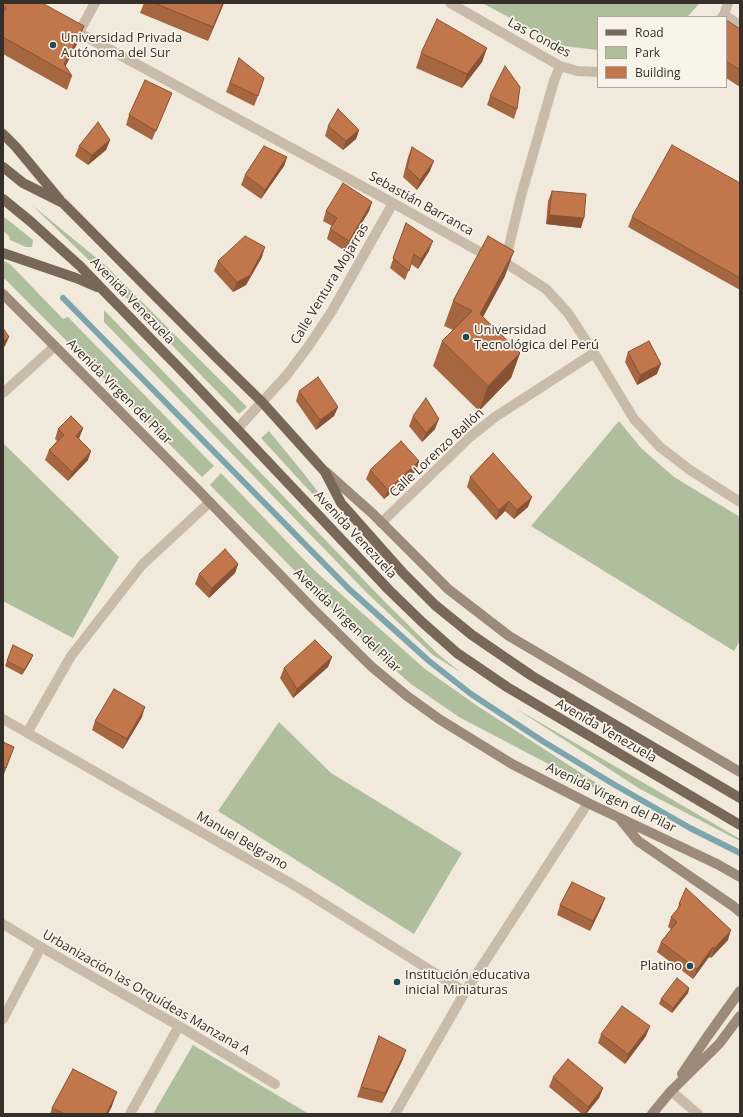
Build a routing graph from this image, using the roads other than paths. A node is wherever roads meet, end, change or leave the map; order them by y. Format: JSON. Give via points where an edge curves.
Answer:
{"nodes":[{"id":1,"x":95,"y":3,"type":"edge"},
{"id":2,"x":450,"y":3,"type":"edge"},
{"id":3,"x":728,"y":3,"type":"edge"},
{"id":4,"x":723,"y":16,"type":"edge"},
{"id":5,"x":727,"y":18,"type":"edge"},
{"id":6,"x":59,"y":21,"type":"edge"},
{"id":7,"x":740,"y":25,"type":"edge"},
{"id":8,"x":79,"y":32,"type":"junction"},
{"id":9,"x":560,"y":66,"type":"junction"},
{"id":10,"x":597,"y":72,"type":"edge"},
{"id":11,"x":3,"y":134,"type":"edge"},
{"id":12,"x":3,"y":168,"type":"edge"},
{"id":13,"x":3,"y":199,"type":"edge"},
{"id":14,"x":63,"y":203,"type":"junction"},
{"id":15,"x":393,"y":203,"type":"junction"},
{"id":16,"x":3,"y":253,"type":"edge"},
{"id":17,"x":504,"y":262,"type":"junction"},
{"id":18,"x":102,"y":289,"type":"junction"},
{"id":19,"x":3,"y":294,"type":"edge"},
{"id":20,"x":56,"y":346,"type":"junction"},
{"id":21,"x":594,"y":353,"type":"junction"},
{"id":22,"x":3,"y":393,"type":"edge"},
{"id":23,"x":262,"y":402,"type":"junction"},
{"id":24,"x":237,"y":429,"type":"junction"},
{"id":25,"x":326,"y":472,"type":"junction"},
{"id":26,"x":210,"y":502,"type":"junction"},
{"id":27,"x":740,"y":502,"type":"edge"},
{"id":28,"x":381,"y":523,"type":"junction"},
{"id":29,"x":3,"y":719,"type":"edge"},
{"id":30,"x":27,"y":733,"type":"junction"},
{"id":31,"x":740,"y":772,"type":"edge"},
{"id":32,"x":740,"y":798,"type":"edge"},
{"id":33,"x":588,"y":803,"type":"junction"},
{"id":34,"x":618,"y":817,"type":"junction"},
{"id":35,"x":740,"y":825,"type":"edge"},
{"id":36,"x":740,"y":877,"type":"edge"},
{"id":37,"x":740,"y":912,"type":"edge"},
{"id":38,"x":3,"y":924,"type":"edge"},
{"id":39,"x":41,"y":947,"type":"junction"},
{"id":40,"x":740,"y":990,"type":"edge"},
{"id":41,"x":465,"y":992,"type":"junction"},
{"id":42,"x":740,"y":1016,"type":"edge"},
{"id":43,"x":3,"y":1019,"type":"edge"},
{"id":44,"x":740,"y":1024,"type":"edge"},
{"id":45,"x":179,"y":1026,"type":"junction"},
{"id":46,"x":719,"y":1044,"type":"junction"},
{"id":47,"x":275,"y":1084,"type":"dead end"},
{"id":48,"x":671,"y":1091,"type":"junction"},
{"id":49,"x":130,"y":1114,"type":"edge"},
{"id":50,"x":395,"y":1114,"type":"edge"},
{"id":51,"x":652,"y":1114,"type":"edge"},
{"id":52,"x":698,"y":1114,"type":"edge"}],
"edges":[{"from":1,"to":8,"type":"street"},
{"from":2,"to":9,"type":"street","name":"Las Condes"},
{"from":3,"to":4,"type":"street"},
{"from":5,"to":7,"type":"street"},
{"from":6,"to":8,"type":"street","name":"Sebastián Barranca"},
{"from":8,"to":15,"type":"street","name":"Sebastián Barranca"},
{"from":9,"to":10,"type":"street","name":"Las Condes","via":[[577,71]]},
{"from":9,"to":17,"type":"street","via":[[523,188]]},
{"from":11,"to":14,"type":"main road"},
{"from":12,"to":14,"type":"main road","name":"Avenida Venezuela","via":[[23,183]]},
{"from":13,"to":18,"type":"main road","name":"Avenida Venezuela","via":[[58,245]]},
{"from":14,"to":23,"type":"main road","name":"Avenida Venezuela"},
{"from":15,"to":17,"type":"street","name":"Sebastián Barranca","via":[[480,252]]},
{"from":15,"to":23,"type":"street","name":"Calle Ventura Mojarras","via":[[308,347]]},
{"from":16,"to":18,"type":"main road"},
{"from":17,"to":21,"type":"street","name":"Sebastián Barranca","via":[[546,289],[568,313]]},
{"from":18,"to":24,"type":"main road","name":"Avenida Venezuela"},
{"from":19,"to":20,"type":"main road","name":"Avenida Virgen del Pilar"},
{"from":20,"to":22,"type":"street"},
{"from":20,"to":26,"type":"main road","name":"Avenida Virgen del Pilar"},
{"from":21,"to":27,"type":"street","name":"Sebastián Barranca","via":[[634,418],[660,447]]},
{"from":21,"to":28,"type":"street","name":"Calle Lorenzo Ballón","via":[[495,417],[470,437]]},
{"from":23,"to":24,"type":"street","name":"Calle Ventura Mojarras"},
{"from":23,"to":25,"type":"main road","name":"Avenida Venezuela"},
{"from":24,"to":35,"type":"main road","name":"Avenida Venezuela","via":[[389,590],[457,653],[507,688]]},
{"from":25,"to":28,"type":"main road","name":"Avenida Venezuela"},
{"from":25,"to":32,"type":"main road","name":"Avenida Venezuela","via":[[341,503],[403,573],[435,605],[472,635],[532,676]]},
{"from":26,"to":30,"type":"street","via":[[142,565],[71,656]]},
{"from":26,"to":33,"type":"main road","name":"Avenida Virgen del Pilar","via":[[312,608],[372,667],[407,696],[512,764]]},
{"from":28,"to":31,"type":"main road","name":"Avenida Venezuela","via":[[448,589],[509,636]]},
{"from":29,"to":30,"type":"street","name":"Manuel Belgrano"},
{"from":30,"to":41,"type":"street","name":"Manuel Belgrano","via":[[299,888]]},
{"from":33,"to":34,"type":"main road","name":"Avenida Virgen del Pilar"},
{"from":33,"to":41,"type":"street"},
{"from":34,"to":36,"type":"main road","name":"Avenida Virgen del Pilar"},
{"from":34,"to":37,"type":"main road","via":[[638,841]]},
{"from":38,"to":39,"type":"street","name":"Urbanización las Orquídeas Manzana A"},
{"from":39,"to":43,"type":"street"},
{"from":39,"to":45,"type":"street","name":"Urbanización las Orquídeas Manzana A"},
{"from":40,"to":48,"type":"main road"},
{"from":41,"to":50,"type":"street"},
{"from":42,"to":46,"type":"main road"},
{"from":44,"to":46,"type":"main road"},
{"from":45,"to":47,"type":"street","name":"Urbanización las Orquídeas Manzana A"},
{"from":45,"to":49,"type":"street"},
{"from":46,"to":48,"type":"main road"},
{"from":48,"to":51,"type":"main road"},
{"from":48,"to":52,"type":"street"}]}
